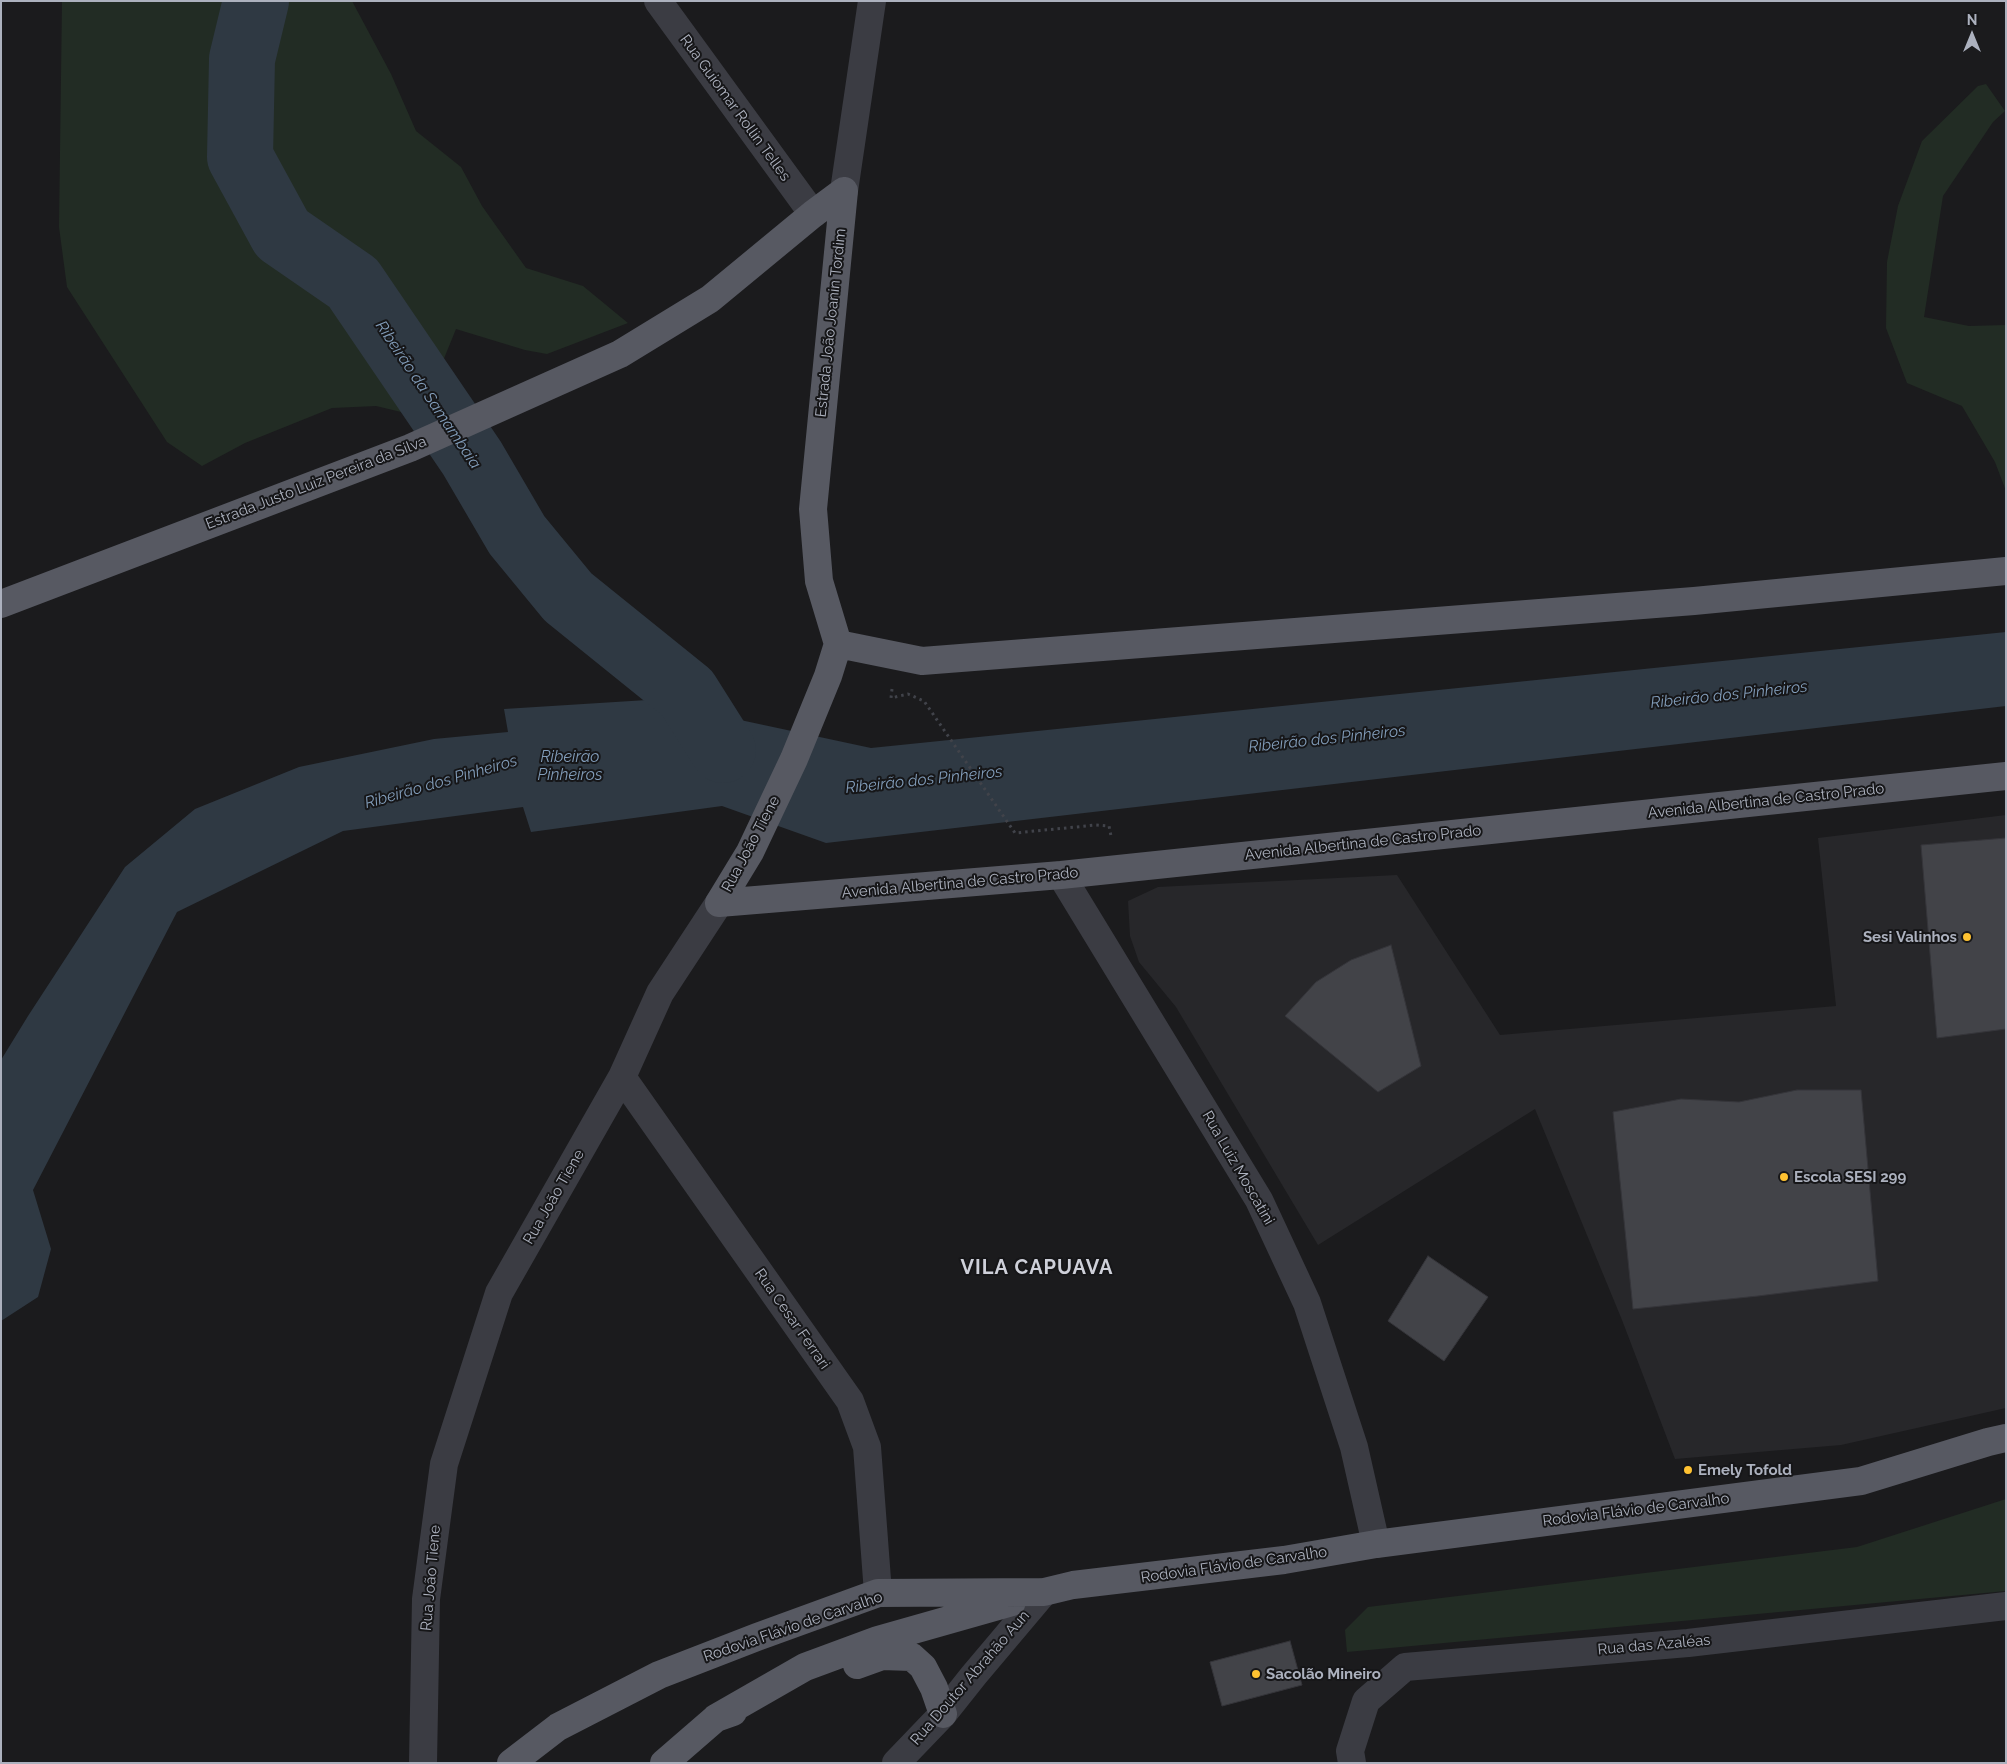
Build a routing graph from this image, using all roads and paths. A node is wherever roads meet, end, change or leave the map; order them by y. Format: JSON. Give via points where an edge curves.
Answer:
{"nodes":[{"id":1,"x":658,"y":1,"type":"edge"},
{"id":2,"x":872,"y":1,"type":"edge"},
{"id":3,"x":844,"y":191,"type":"junction"},
{"id":4,"x":813,"y":214,"type":"junction"},
{"id":5,"x":2006,"y":571,"type":"edge"},
{"id":6,"x":1,"y":604,"type":"edge"},
{"id":7,"x":838,"y":644,"type":"junction"},
{"id":8,"x":891,"y":698,"type":"dead end"},
{"id":9,"x":2006,"y":776,"type":"edge"},
{"id":10,"x":1118,"y":868,"type":"junction"},
{"id":11,"x":1061,"y":874,"type":"junction"},
{"id":12,"x":719,"y":903,"type":"junction"},
{"id":13,"x":622,"y":1077,"type":"junction"},
{"id":14,"x":2000,"y":1438,"type":"edge"},
{"id":15,"x":1376,"y":1544,"type":"junction"},
{"id":16,"x":1044,"y":1592,"type":"junction"},
{"id":17,"x":878,"y":1594,"type":"junction"},
{"id":18,"x":2006,"y":1606,"type":"edge"},
{"id":19,"x":878,"y":1640,"type":"junction"},
{"id":20,"x":943,"y":1714,"type":"junction"},
{"id":21,"x":716,"y":1718,"type":"junction"},
{"id":22,"x":1351,"y":1757,"type":"edge"},
{"id":23,"x":423,"y":1763,"type":"edge"},
{"id":24,"x":510,"y":1763,"type":"edge"},
{"id":25,"x":664,"y":1763,"type":"edge"},
{"id":26,"x":896,"y":1763,"type":"edge"}],
"edges":[{"from":1,"to":4,"type":"street","name":"Rua Guiomar Rollin Telles"},
{"from":2,"to":3,"type":"street","name":"Estrada João Joanin Tordim"},
{"from":3,"to":4,"type":"main road","name":"Estrada Justo Luiz Pereira da Silva"},
{"from":3,"to":7,"type":"main road","name":"Estrada João Joanin Tordim","via":[[813,509],[819,581]]},
{"from":4,"to":6,"type":"main road","name":"Estrada Justo Luiz Pereira da Silva","via":[[710,299],[620,354],[410,448]]},
{"from":5,"to":7,"type":"main road","via":[[1684,602],[922,661]]},
{"from":7,"to":12,"type":"main road","name":"Rua João Tiene","via":[[794,759],[750,852]]},
{"from":8,"to":10,"type":"path","via":[[908,694],[924,702],[1015,833],[1109,826]]},
{"from":9,"to":10,"type":"main road","name":"Avenida Albertina de Castro Prado"},
{"from":10,"to":11,"type":"main road","name":"Avenida Albertina de Castro Prado"},
{"from":11,"to":12,"type":"main road","name":"Avenida Albertina de Castro Prado"},
{"from":11,"to":15,"type":"street","name":"Rua Luiz Moscatini","via":[[1259,1200],[1307,1303],[1354,1447]]},
{"from":12,"to":13,"type":"street","name":"Rua João Tiene","via":[[660,994]]},
{"from":13,"to":17,"type":"street","name":"Rua Cesar Ferrari","via":[[850,1401],[867,1447]]},
{"from":13,"to":23,"type":"street","name":"Rua João Tiene","via":[[500,1294],[444,1464],[426,1599]]},
{"from":14,"to":15,"type":"main road","name":"Rodovia Flávio de Carvalho","via":[[1861,1481]]},
{"from":15,"to":16,"type":"main road","name":"Rodovia Flávio de Carvalho","via":[[1284,1560],[1073,1585]]},
{"from":16,"to":17,"type":"main road","name":"Rodovia Flávio de Carvalho"},
{"from":16,"to":19,"type":"main road"},
{"from":16,"to":20,"type":"street","name":"Rua Doutor Abrahão Aun"},
{"from":17,"to":19,"type":"main road"},
{"from":17,"to":24,"type":"main road","name":"Rodovia Flávio de Carvalho","via":[[757,1636],[659,1675],[558,1727]]},
{"from":18,"to":22,"type":"street","name":"Rua das Azaléas","via":[[1688,1643],[1406,1667],[1366,1701]]},
{"from":19,"to":21,"type":"main road","via":[[805,1667]]},
{"from":20,"to":21,"type":"main road","via":[[923,1667],[912,1657],[895,1655],[882,1656]]},
{"from":20,"to":26,"type":"street","name":"Rua Doutor Abrahão Aun"},
{"from":21,"to":25,"type":"main road"}]}
